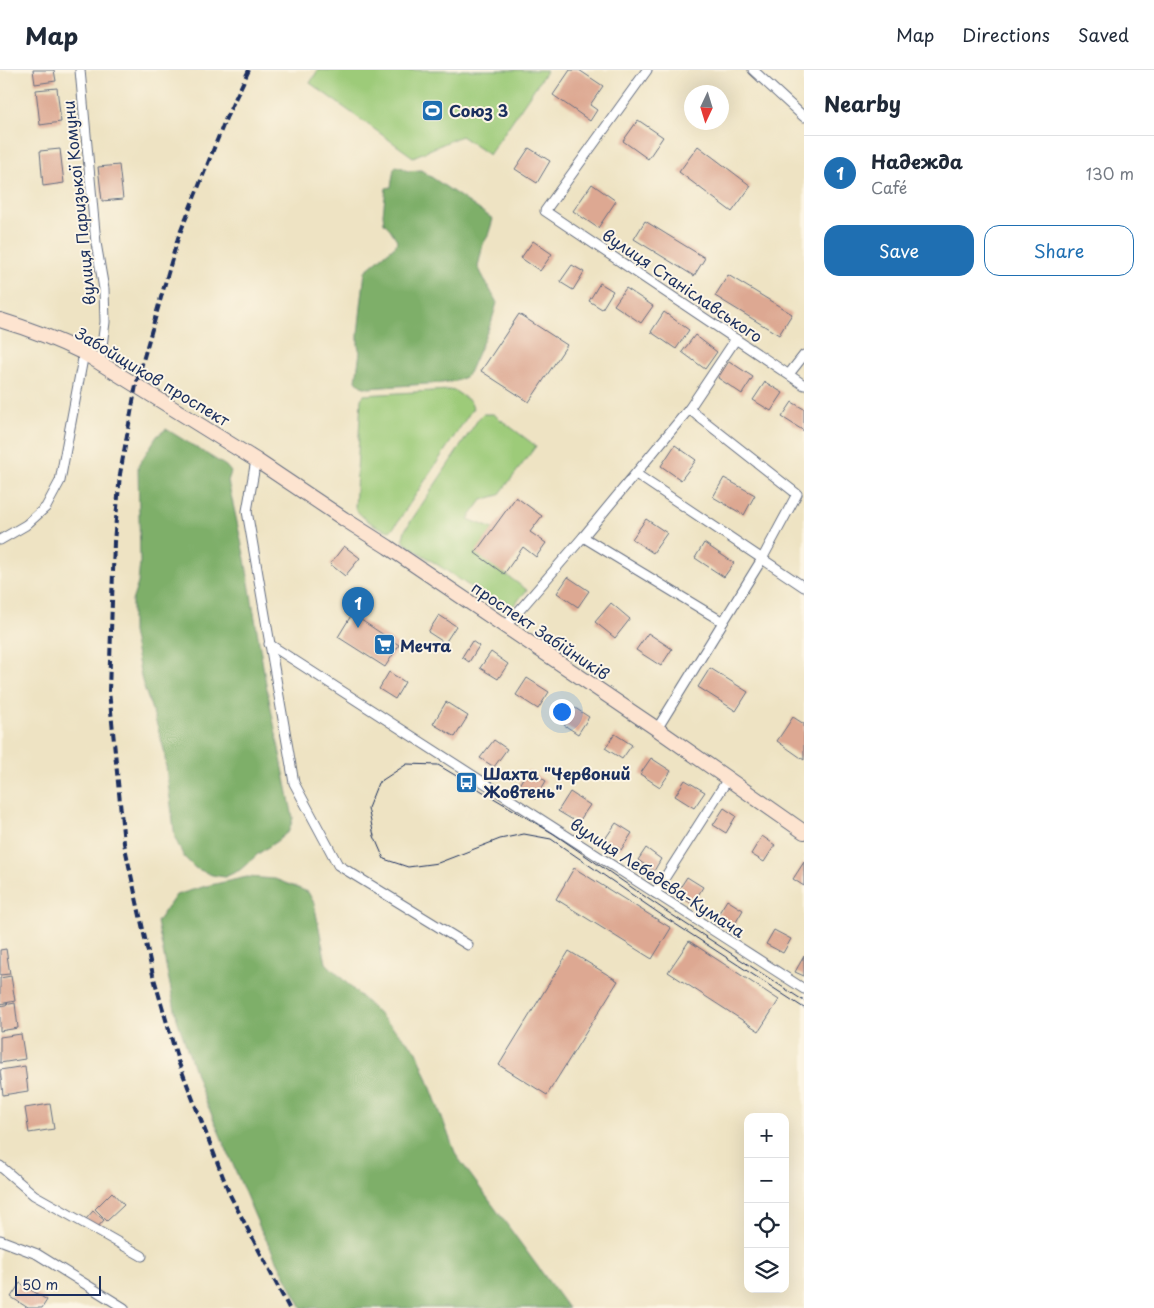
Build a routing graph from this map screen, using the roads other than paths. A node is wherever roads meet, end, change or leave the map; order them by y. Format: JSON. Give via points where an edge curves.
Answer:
{"nodes":[{"id":1,"x":80,"y":70,"type":"edge"},
{"id":2,"x":647,"y":70,"type":"edge"},
{"id":3,"x":753,"y":70,"type":"edge"},
{"id":4,"x":804,"y":117,"type":"edge"},
{"id":5,"x":0,"y":320,"type":"edge"},
{"id":6,"x":736,"y":339,"type":"junction"},
{"id":7,"x":84,"y":353,"type":"junction"},
{"id":8,"x":804,"y":355,"type":"edge"},
{"id":9,"x":100,"y":362,"type":"junction"},
{"id":10,"x":789,"y":374,"type":"junction"},
{"id":11,"x":804,"y":384,"type":"edge"},
{"id":12,"x":689,"y":409,"type":"junction"},
{"id":13,"x":256,"y":460,"type":"junction"},
{"id":14,"x":636,"y":474,"type":"junction"},
{"id":15,"x":583,"y":537,"type":"junction"},
{"id":16,"x":0,"y":540,"type":"edge"},
{"id":17,"x":762,"y":559,"type":"junction"},
{"id":18,"x":804,"y":587,"type":"edge"},
{"id":19,"x":723,"y":622,"type":"junction"},
{"id":20,"x":505,"y":627,"type":"junction"},
{"id":21,"x":269,"y":644,"type":"junction"},
{"id":22,"x":657,"y":729,"type":"junction"},
{"id":23,"x":728,"y":779,"type":"junction"},
{"id":24,"x":804,"y":832,"type":"edge"},
{"id":25,"x":655,"y":893,"type":"junction"},
{"id":26,"x":468,"y":945,"type":"dead end"},
{"id":27,"x":804,"y":989,"type":"edge"},
{"id":28,"x":0,"y":1166,"type":"edge"},
{"id":29,"x":0,"y":1240,"type":"edge"},
{"id":30,"x":142,"y":1256,"type":"dead end"},
{"id":31,"x":124,"y":1308,"type":"edge"}],
"edges":[{"from":1,"to":9,"type":"street","name":"вулиця Паризької Комуни","via":[[96,243],[104,289],[105,322]]},
{"from":2,"to":6,"type":"street","name":"вулиця Станіславського","via":[[546,211]]},
{"from":3,"to":4,"type":"street"},
{"from":5,"to":7,"type":"main road","name":"Забойщиков проспект","via":[[56,338]]},
{"from":6,"to":10,"type":"street","name":"вулиця Станіславського"},
{"from":6,"to":12,"type":"street"},
{"from":7,"to":9,"type":"main road","name":"Забойщиков проспект"},
{"from":7,"to":16,"type":"street","via":[[60,482],[46,506],[26,525]]},
{"from":8,"to":10,"type":"street"},
{"from":9,"to":13,"type":"main road","name":"Забойщиков проспект"},
{"from":10,"to":11,"type":"street","name":"вулиця Станіславського"},
{"from":12,"to":14,"type":"street"},
{"from":12,"to":17,"type":"street","via":[[797,494]]},
{"from":13,"to":20,"type":"main road","name":"проспект Забійників"},
{"from":13,"to":21,"type":"street","via":[[247,511]]},
{"from":14,"to":15,"type":"street"},
{"from":14,"to":17,"type":"street"},
{"from":15,"to":19,"type":"street"},
{"from":15,"to":20,"type":"street"},
{"from":17,"to":18,"type":"street"},
{"from":17,"to":19,"type":"street"},
{"from":19,"to":22,"type":"street"},
{"from":20,"to":22,"type":"main road","name":"проспект Забійників"},
{"from":21,"to":25,"type":"street","name":"вулиця Лебедєва-Кумача"},
{"from":21,"to":26,"type":"street","via":[[294,783],[338,865]]},
{"from":22,"to":23,"type":"main road","name":"проспект Забійників"},
{"from":23,"to":24,"type":"main road","name":"проспект Забійників"},
{"from":23,"to":25,"type":"street"},
{"from":25,"to":27,"type":"street","name":"вулиця Лебедєва-Кумача"},
{"from":28,"to":30,"type":"street","via":[[34,1195]]},
{"from":29,"to":31,"type":"street","via":[[38,1254]]}]}
